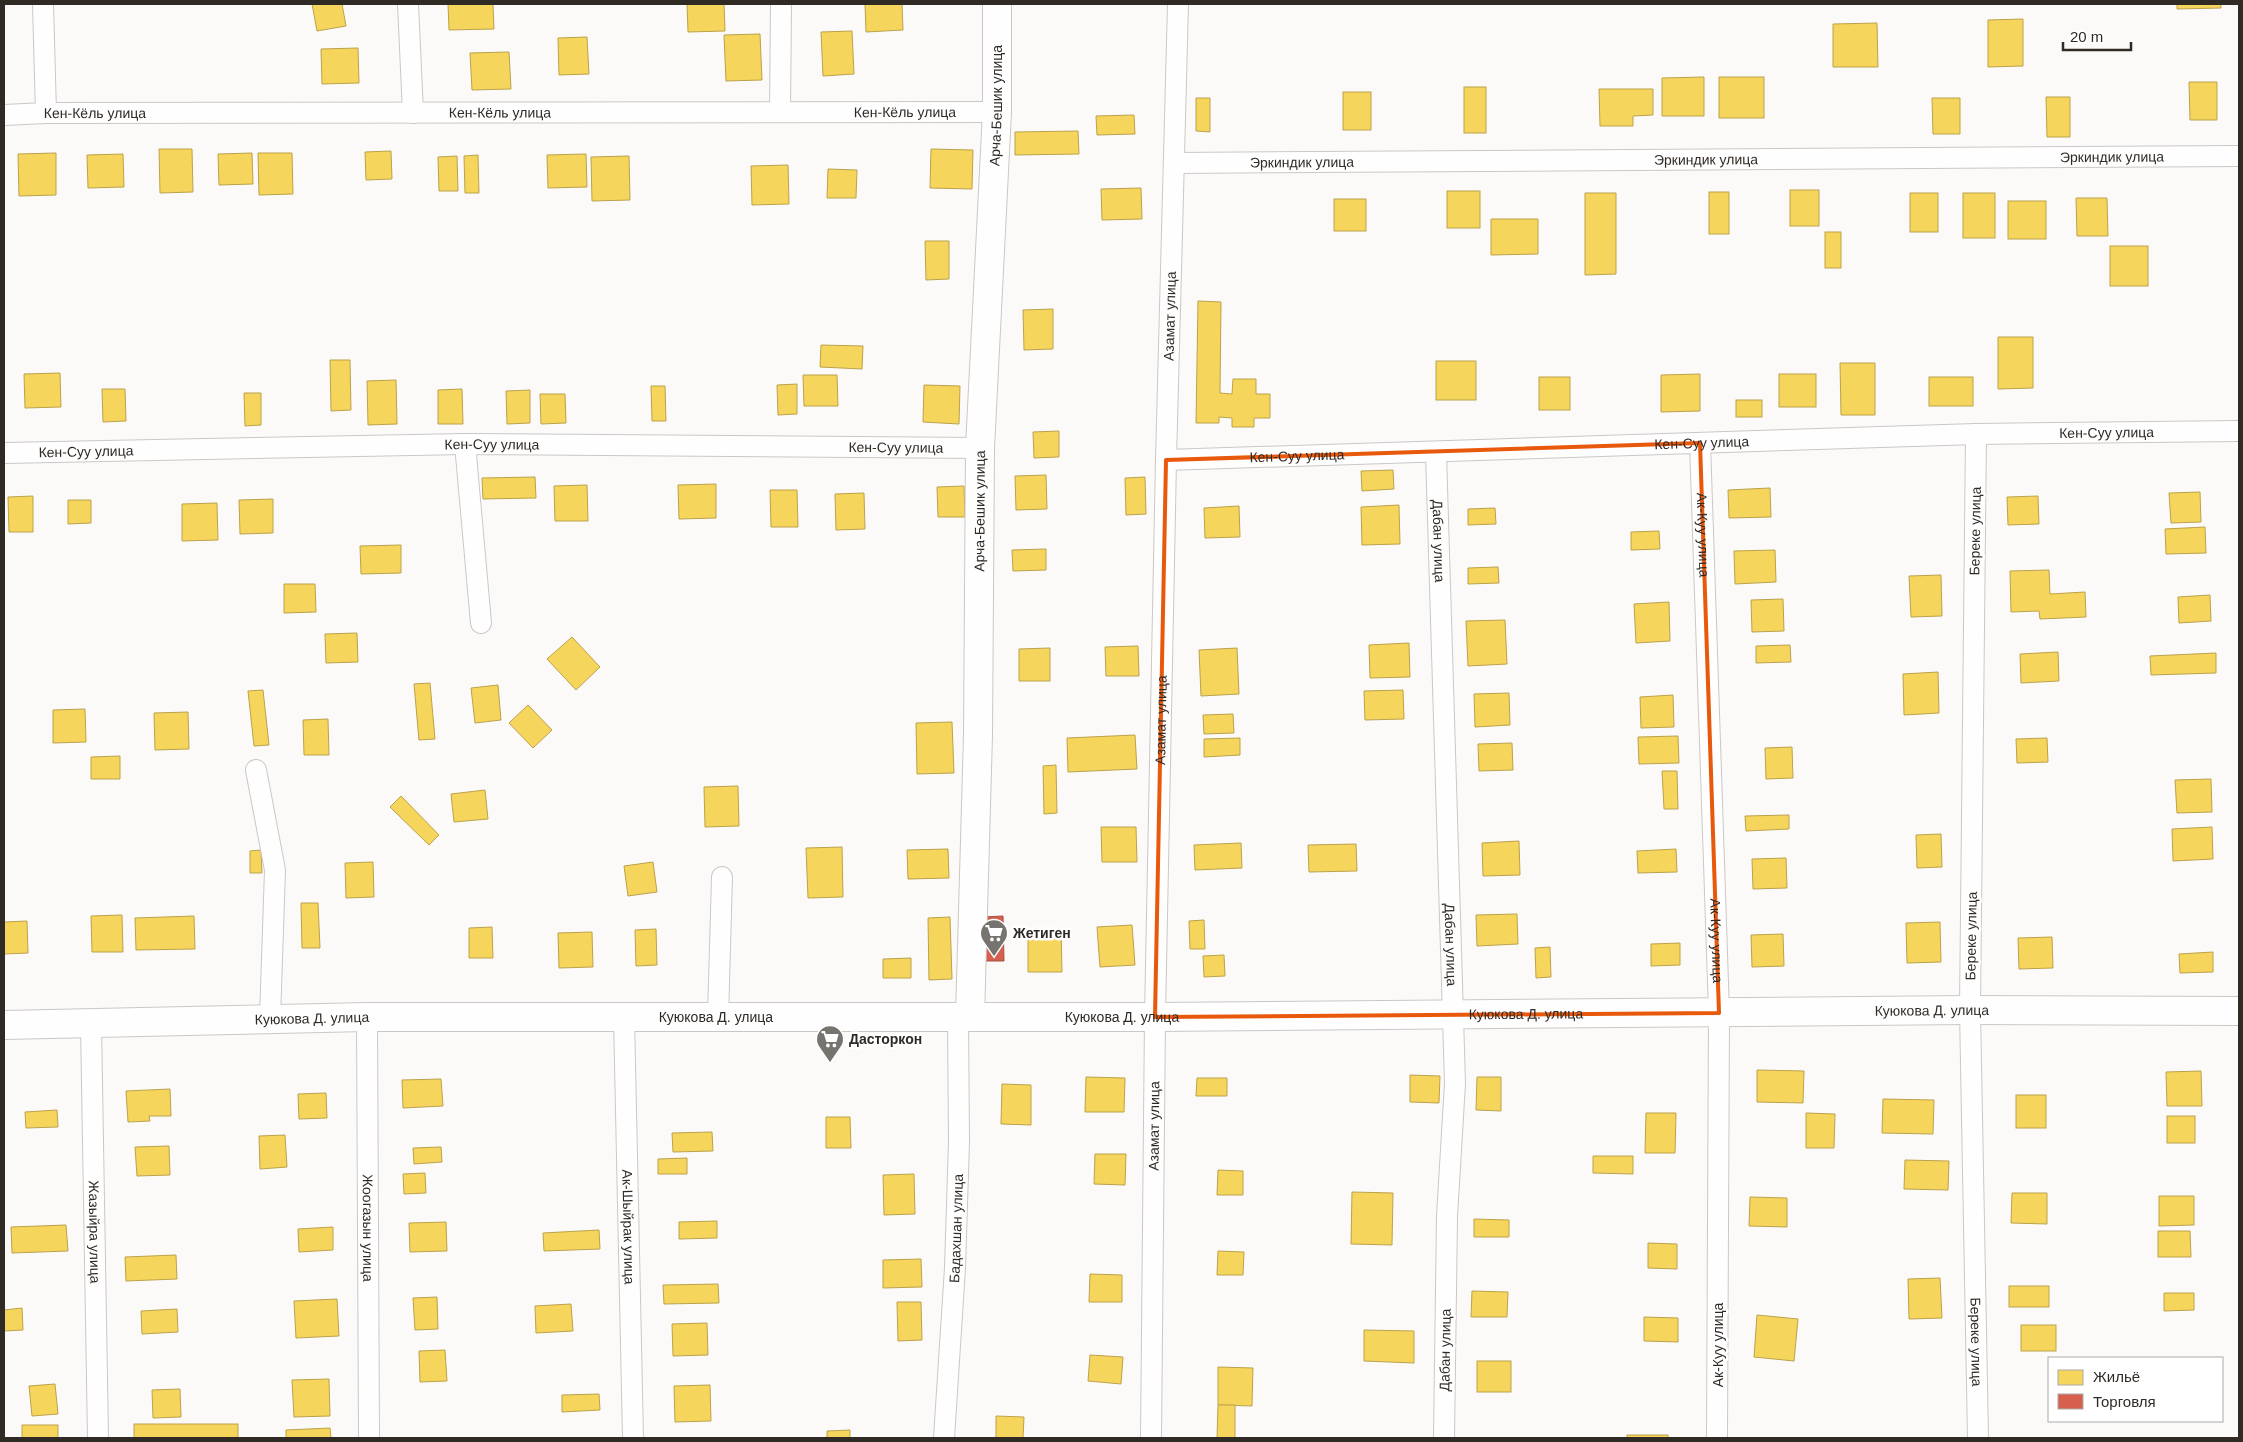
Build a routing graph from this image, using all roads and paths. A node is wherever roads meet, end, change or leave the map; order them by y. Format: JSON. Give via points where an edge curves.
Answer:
{"nodes":[{"id":1,"x":43,"y":4,"type":"edge"},
{"id":2,"x":408,"y":4,"type":"edge"},
{"id":3,"x":780,"y":4,"type":"edge"},
{"id":4,"x":997,"y":4,"type":"edge"},
{"id":5,"x":1178,"y":4,"type":"edge"},
{"id":6,"x":780,"y":112,"type":"junction"},
{"id":7,"x":996,"y":112,"type":"junction"},
{"id":8,"x":46,"y":113,"type":"junction"},
{"id":9,"x":413,"y":113,"type":"junction"},
{"id":10,"x":4,"y":115,"type":"edge"},
{"id":11,"x":2239,"y":156,"type":"edge"},
{"id":12,"x":1174,"y":163,"type":"junction"},
{"id":13,"x":2239,"y":431,"type":"edge"},
{"id":14,"x":1976,"y":434,"type":"junction"},
{"id":15,"x":1700,"y":443,"type":"junction"},
{"id":16,"x":465,"y":444,"type":"junction"},
{"id":17,"x":980,"y":448,"type":"junction"},
{"id":18,"x":1436,"y":452,"type":"junction"},
{"id":19,"x":4,"y":453,"type":"edge"},
{"id":20,"x":1166,"y":460,"type":"junction"},
{"id":21,"x":482,"y":623,"type":"dead end"},
{"id":22,"x":256,"y":770,"type":"dead end"},
{"id":23,"x":722,"y":877,"type":"dead end"},
{"id":24,"x":1970,"y":1010,"type":"junction"},
{"id":25,"x":2239,"y":1011,"type":"edge"},
{"id":26,"x":1719,"y":1013,"type":"junction"},
{"id":27,"x":1452,"y":1016,"type":"junction"},
{"id":28,"x":367,"y":1017,"type":"junction"},
{"id":29,"x":624,"y":1017,"type":"junction"},
{"id":30,"x":718,"y":1017,"type":"junction"},
{"id":31,"x":964,"y":1017,"type":"junction"},
{"id":32,"x":1155,"y":1017,"type":"junction"},
{"id":33,"x":270,"y":1019,"type":"junction"},
{"id":34,"x":91,"y":1024,"type":"junction"},
{"id":35,"x":4,"y":1025,"type":"edge"},
{"id":36,"x":98,"y":1438,"type":"edge"},
{"id":37,"x":370,"y":1438,"type":"edge"},
{"id":38,"x":632,"y":1438,"type":"edge"},
{"id":39,"x":944,"y":1438,"type":"edge"},
{"id":40,"x":1151,"y":1438,"type":"edge"},
{"id":41,"x":1444,"y":1438,"type":"edge"},
{"id":42,"x":1717,"y":1438,"type":"edge"},
{"id":43,"x":1978,"y":1438,"type":"edge"}],
"edges":[{"from":1,"to":8,"type":"street"},
{"from":2,"to":9,"type":"street"},
{"from":3,"to":6,"type":"street"},
{"from":4,"to":7,"type":"street","name":"Арча-Бешик улица"},
{"from":5,"to":12,"type":"street","name":"Азамат улица"},
{"from":6,"to":7,"type":"street","name":"Кен-Кёль улица"},
{"from":6,"to":9,"type":"street","name":"Кен-Кёль улица"},
{"from":7,"to":17,"type":"street","name":"Арча-Бешик улица"},
{"from":8,"to":9,"type":"street","name":"Кен-Кёль улица"},
{"from":8,"to":10,"type":"street","name":"Кен-Кёль улица"},
{"from":11,"to":12,"type":"street","name":"Эркиндик улица"},
{"from":12,"to":20,"type":"street","name":"Азамат улица"},
{"from":13,"to":14,"type":"street","name":"Кен-Суу улица"},
{"from":14,"to":15,"type":"street","name":"Кен-Суу улица"},
{"from":14,"to":24,"type":"street","name":"Береке улица"},
{"from":15,"to":18,"type":"street","name":"Кен-Суу улица"},
{"from":15,"to":26,"type":"street","name":"Ак-Куу улица"},
{"from":16,"to":17,"type":"street","name":"Кен-Суу улица"},
{"from":16,"to":19,"type":"street","name":"Кен-Суу улица"},
{"from":16,"to":21,"type":"street"},
{"from":17,"to":31,"type":"street","name":"Арча-Бешик улица","via":[[978,735]]},
{"from":18,"to":20,"type":"street","name":"Кен-Суу улица"},
{"from":18,"to":27,"type":"street","name":"Дабан улица"},
{"from":20,"to":32,"type":"street","name":"Азамат улица"},
{"from":22,"to":33,"type":"street","via":[[275,870]]},
{"from":23,"to":30,"type":"street"},
{"from":24,"to":25,"type":"street","name":"Куюкова Д. улица"},
{"from":24,"to":26,"type":"street","name":"Куюкова Д. улица"},
{"from":24,"to":43,"type":"street","name":"Береке улица"},
{"from":26,"to":27,"type":"street","name":"Куюкова Д. улица"},
{"from":26,"to":42,"type":"street","name":"Ак-Куу улица"},
{"from":27,"to":32,"type":"street","name":"Куюкова Д. улица"},
{"from":27,"to":41,"type":"street","name":"Дабан улица","via":[[1455,1083],[1447,1216]]},
{"from":28,"to":29,"type":"street","name":"Куюкова Д. улица"},
{"from":28,"to":33,"type":"street","name":"Куюкова Д. улица"},
{"from":28,"to":37,"type":"street","name":"Жоогазын улица"},
{"from":29,"to":30,"type":"street","name":"Куюкова Д. улица"},
{"from":29,"to":38,"type":"street","name":"Ак-Шыйрак улица"},
{"from":30,"to":31,"type":"street","name":"Куюкова Д. улица"},
{"from":31,"to":32,"type":"street","name":"Куюкова Д. улица"},
{"from":31,"to":39,"type":"street","name":"Бадахшан улица","via":[[955,1268]]},
{"from":32,"to":40,"type":"street","name":"Азамат улица"},
{"from":33,"to":34,"type":"street","name":"Куюкова Д. улица"},
{"from":34,"to":35,"type":"street","name":"Куюкова Д. улица"},
{"from":34,"to":36,"type":"street","name":"Жазыйра улица"}]}
